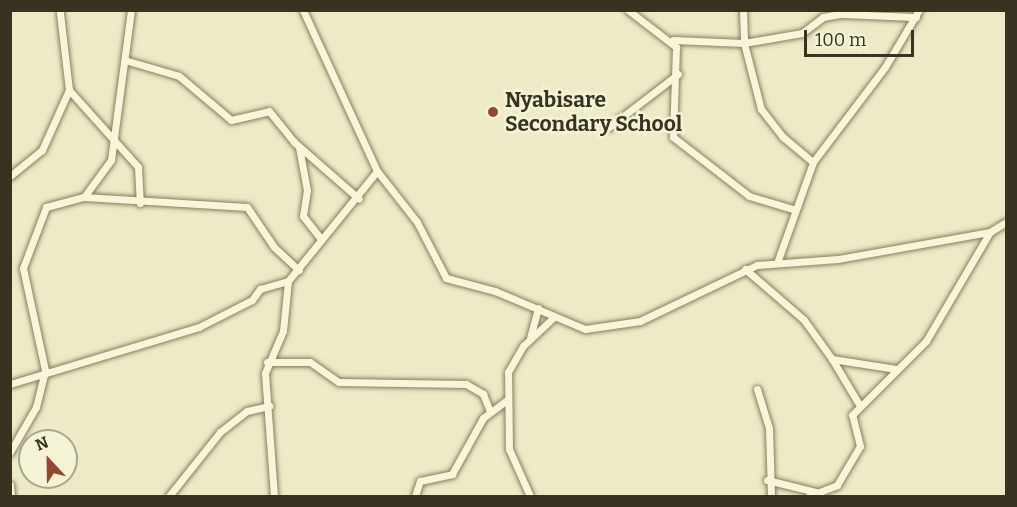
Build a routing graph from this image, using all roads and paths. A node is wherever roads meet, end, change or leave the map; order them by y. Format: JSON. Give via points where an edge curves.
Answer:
{"nodes":[{"id":1,"x":131,"y":10,"type":"edge"},
{"id":2,"x":303,"y":10,"type":"edge"},
{"id":3,"x":628,"y":10,"type":"edge"},
{"id":4,"x":743,"y":10,"type":"edge"},
{"id":5,"x":60,"y":13,"type":"dead end"},
{"id":6,"x":823,"y":14,"type":"edge"},
{"id":7,"x":918,"y":14,"type":"edge"},
{"id":8,"x":673,"y":40,"type":"junction"},
{"id":9,"x":744,"y":43,"type":"junction"},
{"id":10,"x":128,"y":61,"type":"junction"},
{"id":11,"x":678,"y":74,"type":"junction"},
{"id":12,"x":69,"y":90,"type":"junction"},
{"id":13,"x":609,"y":127,"type":"dead end"},
{"id":14,"x":111,"y":134,"type":"junction"},
{"id":15,"x":299,"y":147,"type":"junction"},
{"id":16,"x":813,"y":162,"type":"junction"},
{"id":17,"x":377,"y":171,"type":"junction"},
{"id":18,"x":10,"y":176,"type":"edge"},
{"id":19,"x":84,"y":197,"type":"junction"},
{"id":20,"x":359,"y":199,"type":"junction"},
{"id":21,"x":140,"y":203,"type":"junction"},
{"id":22,"x":793,"y":209,"type":"junction"},
{"id":23,"x":1006,"y":222,"type":"edge"},
{"id":24,"x":990,"y":232,"type":"junction"},
{"id":25,"x":321,"y":239,"type":"junction"},
{"id":26,"x":778,"y":260,"type":"junction"},
{"id":27,"x":299,"y":270,"type":"junction"},
{"id":28,"x":745,"y":270,"type":"junction"},
{"id":29,"x":288,"y":281,"type":"junction"},
{"id":30,"x":538,"y":308,"type":"junction"},
{"id":31,"x":554,"y":317,"type":"junction"},
{"id":32,"x":530,"y":338,"type":"junction"},
{"id":33,"x":832,"y":359,"type":"junction"},
{"id":34,"x":267,"y":362,"type":"junction"},
{"id":35,"x":896,"y":369,"type":"junction"},
{"id":36,"x":45,"y":370,"type":"junction"},
{"id":37,"x":10,"y":384,"type":"edge"},
{"id":38,"x":757,"y":389,"type":"dead end"},
{"id":39,"x":508,"y":399,"type":"junction"},
{"id":40,"x":269,"y":406,"type":"junction"},
{"id":41,"x":860,"y":406,"type":"junction"},
{"id":42,"x":490,"y":411,"type":"junction"},
{"id":43,"x":10,"y":452,"type":"edge"},
{"id":44,"x":767,"y":480,"type":"junction"},
{"id":45,"x":10,"y":485,"type":"edge"},
{"id":46,"x":820,"y":493,"type":"junction"},
{"id":47,"x":11,"y":496,"type":"edge"},
{"id":48,"x":170,"y":496,"type":"edge"},
{"id":49,"x":274,"y":496,"type":"edge"},
{"id":50,"x":415,"y":496,"type":"edge"},
{"id":51,"x":530,"y":496,"type":"edge"},
{"id":52,"x":771,"y":496,"type":"edge"},
{"id":53,"x":809,"y":496,"type":"edge"}],
"edges":[{"from":1,"to":10,"type":"street"},
{"from":2,"to":17,"type":"street"},
{"from":3,"to":8,"type":"street"},
{"from":4,"to":9,"type":"street"},
{"from":5,"to":12,"type":"street"},
{"from":6,"to":7,"type":"street"},
{"from":6,"to":9,"type":"street","via":[[801,33]]},
{"from":7,"to":16,"type":"street"},
{"from":8,"to":9,"type":"street"},
{"from":8,"to":11,"type":"street"},
{"from":9,"to":16,"type":"street","via":[[765,117]]},
{"from":10,"to":14,"type":"street"},
{"from":10,"to":15,"type":"street","via":[[179,76],[231,120],[269,111]]},
{"from":11,"to":13,"type":"street"},
{"from":11,"to":22,"type":"street","via":[[673,137],[749,196]]},
{"from":12,"to":14,"type":"street"},
{"from":12,"to":18,"type":"street","via":[[42,150]]},
{"from":14,"to":19,"type":"street","via":[[111,160]]},
{"from":14,"to":21,"type":"street","via":[[138,167]]},
{"from":15,"to":20,"type":"street"},
{"from":15,"to":25,"type":"street","via":[[307,190],[303,216]]},
{"from":16,"to":22,"type":"street"},
{"from":17,"to":20,"type":"street"},
{"from":17,"to":30,"type":"street","via":[[417,222],[447,278]]},
{"from":19,"to":21,"type":"street"},
{"from":19,"to":36,"type":"street","via":[[46,207],[25,259],[26,297],[40,327]]},
{"from":20,"to":25,"type":"street"},
{"from":21,"to":27,"type":"street","via":[[248,207],[274,247]]},
{"from":22,"to":26,"type":"street"},
{"from":23,"to":24,"type":"street"},
{"from":24,"to":26,"type":"street","via":[[838,259]]},
{"from":24,"to":35,"type":"street","via":[[926,341]]},
{"from":25,"to":27,"type":"street"},
{"from":26,"to":28,"type":"street"},
{"from":27,"to":29,"type":"street"},
{"from":28,"to":31,"type":"street","via":[[625,325],[585,329]]},
{"from":28,"to":33,"type":"street","via":[[804,320]]},
{"from":29,"to":34,"type":"street","via":[[283,331]]},
{"from":29,"to":36,"type":"street","via":[[260,289],[252,300],[199,327]]},
{"from":30,"to":31,"type":"street"},
{"from":30,"to":32,"type":"street"},
{"from":31,"to":32,"type":"street"},
{"from":32,"to":39,"type":"street","via":[[509,368]]},
{"from":33,"to":35,"type":"street"},
{"from":33,"to":41,"type":"street"},
{"from":34,"to":40,"type":"street"},
{"from":34,"to":42,"type":"street","via":[[310,362],[339,382],[466,384],[483,394]]},
{"from":35,"to":41,"type":"street"},
{"from":36,"to":37,"type":"street"},
{"from":36,"to":43,"type":"street","via":[[36,407]]},
{"from":38,"to":44,"type":"street","via":[[770,437]]},
{"from":39,"to":42,"type":"street"},
{"from":39,"to":51,"type":"street","via":[[509,449]]},
{"from":40,"to":48,"type":"street","via":[[247,411],[220,432]]},
{"from":40,"to":49,"type":"street"},
{"from":41,"to":46,"type":"street","via":[[851,419],[860,440],[858,452],[833,489]]},
{"from":42,"to":50,"type":"street","via":[[453,474],[420,481]]},
{"from":44,"to":46,"type":"street"},
{"from":44,"to":52,"type":"street"},
{"from":45,"to":47,"type":"street"},
{"from":46,"to":53,"type":"street"}]}
